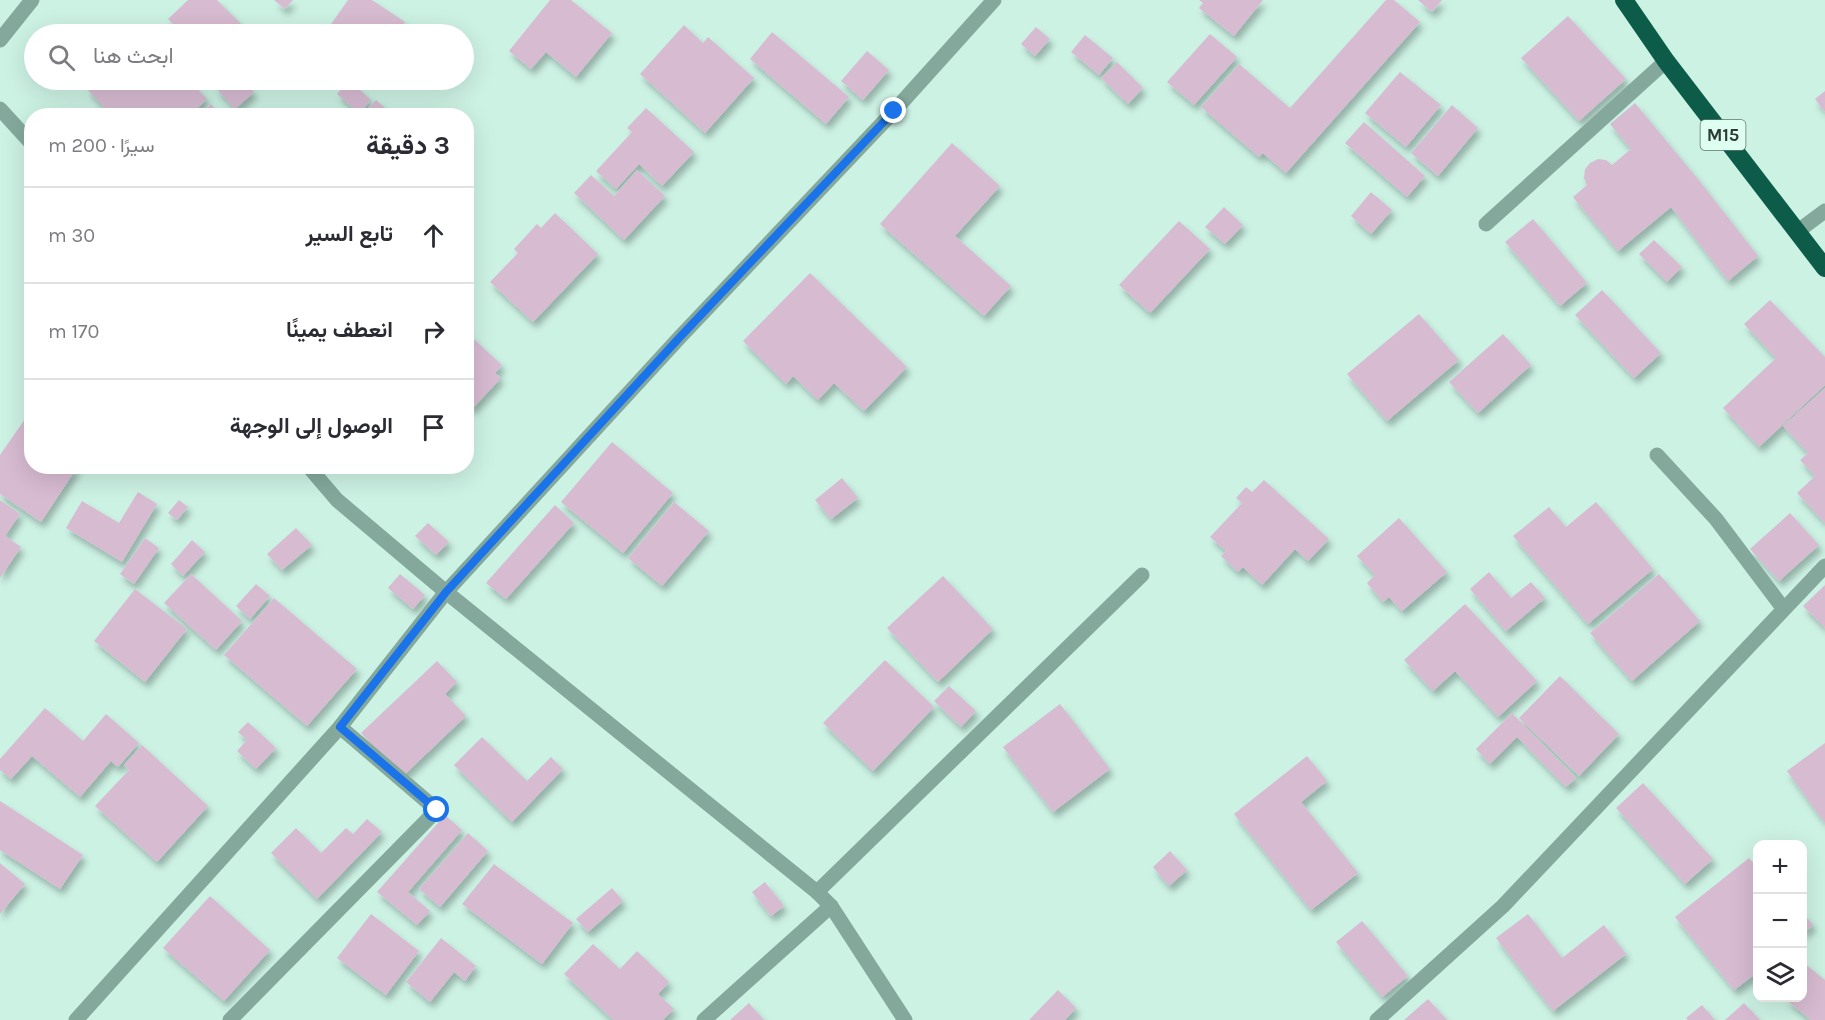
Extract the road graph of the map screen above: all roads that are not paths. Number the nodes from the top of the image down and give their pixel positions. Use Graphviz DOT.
graph roads {
  1 [pos="32,0"];
  2 [pos="994,0"];
  3 [pos="1624,0"];
  4 [pos="0,40"];
  5 [pos="1666,61"];
  6 [pos="0,109"];
  7 [pos="24,135"];
  8 [pos="1825,211"];
  9 [pos="1486,224"];
  10 [pos="1798,231"];
  11 [pos="1825,268"];
  12 [pos="1657,455"];
  13 [pos="315,474"];
  14 [pos="1825,566"];
  15 [pos="1142,575"];
  16 [pos="446,592"];
  17 [pos="1783,608"];
  18 [pos="340,727"];
  19 [pos="817,892"];
  20 [pos="831,906"];
  21 [pos="76,1020"];
  22 [pos="230,1020"];
  23 [pos="704,1020"];
  24 [pos="905,1020"];
  25 [pos="1377,1020"];
  1 -- 4 [label="street"];
  2 -- 16 [label="street"];
  3 -- 5 [label="highway, M15"];
  5 -- 9 [label="street"];
  5 -- 10 [label="highway, M15"];
  6 -- 7 [label="street"];
  8 -- 10 [label="street"];
  10 -- 11 [label="highway, M15"];
  12 -- 17 [label="street"];
  13 -- 16 [label="street"];
  14 -- 17 [label="street"];
  15 -- 19 [label="street"];
  16 -- 18 [label="street"];
  16 -- 19 [label="street"];
  17 -- 25 [label="street"];
  18 -- 21 [label="street"];
  18 -- 22 [label="street"];
  19 -- 20 [label="street"];
  20 -- 23 [label="street"];
  20 -- 24 [label="street"];
}
